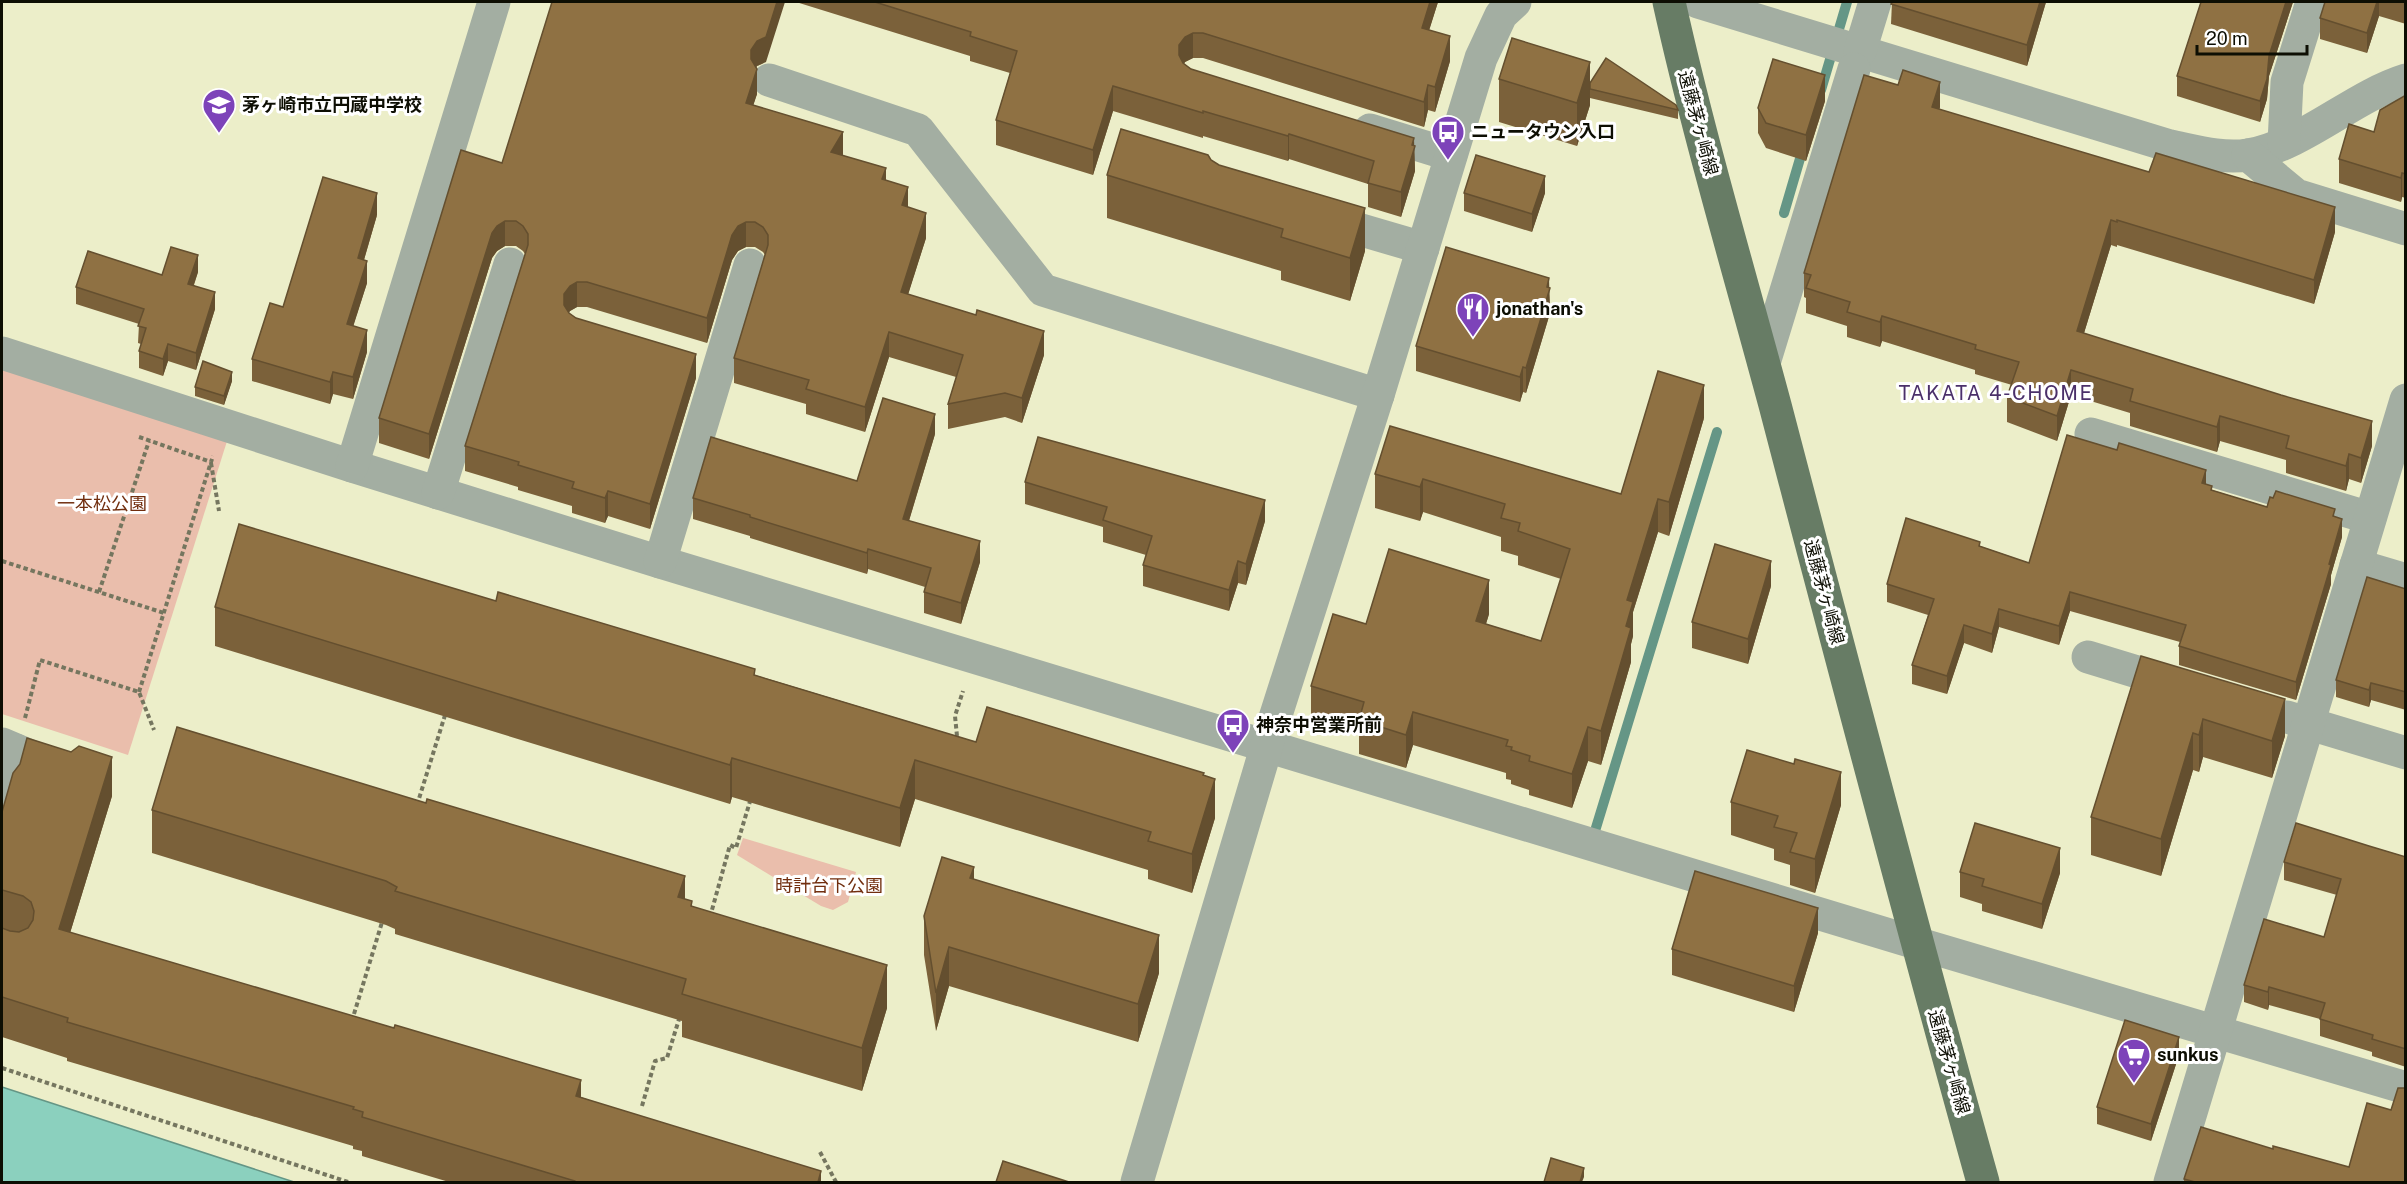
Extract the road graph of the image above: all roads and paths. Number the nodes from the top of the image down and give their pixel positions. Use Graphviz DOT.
graph roads {
  1 [pos="494,2"];
  2 [pos="1515,2"];
  3 [pos="1669,2"];
  4 [pos="1698,2"];
  5 [pos="1875,2"];
  6 [pos="2312,2"];
  7 [pos="1857,56"];
  8 [pos="769,80"];
  9 [pos="2406,80"];
  10 [pos="1341,121"];
  11 [pos="2284,143"];
  12 [pos="1452,155"];
  13 [pos="2248,155"];
  14 [pos="1290,209"];
  15 [pos="2406,229"];
  16 [pos="1423,248"];
  17 [pos="510,264"];
  18 [pos="750,265"];
  19 [pos="2,353"];
  20 [pos="1764,363"];
  21 [pos="1378,395"];
  22 [pos="2406,400"];
  23 [pos="2091,434"];
  24 [pos="149,441"];
  25 [pos="352,466"];
  26 [pos="438,493"];
  27 [pos="219,511"];
  28 [pos="2370,518"];
  29 [pos="2,561"];
  30 [pos="660,562"];
  31 [pos="2356,565"];
  32 [pos="2406,580"];
  33 [pos="99,592"];
  34 [pos="164,613"];
  35 [pos="973,656"];
  36 [pos="2088,657"];
  37 [pos="139,692"];
  38 [pos="2209,693"];
  39 [pos="2264,710"];
  40 [pos="446,711"];
  41 [pos="2308,723"];
  42 [pos="154,730"];
  43 [pos="957,736"];
  44 [pos="1267,746"];
  45 [pos="9,747"];
  46 [pos="2406,753"];
  47 [pos="68,771"];
  48 [pos="753,792"];
  49 [pos="2,798"];
  50 [pos="416,809"];
  51 [pos="385,912"];
  52 [pos="709,922"];
  53 [pos="1916,943"];
  54 [pos="681,1013"];
  55 [pos="354,1014"];
  56 [pos="2215,1030"];
  57 [pos="2,1068"];
  58 [pos="2406,1088"];
  59 [pos="642,1106"];
  60 [pos="820,1152"];
  61 [pos="348,1182"];
  62 [pos="836,1182"];
  63 [pos="1137,1182"];
  64 [pos="1983,1182"];
  65 [pos="2170,1182"];
  1 -- 25 [label="street"];
  2 -- 12 [label="street"];
  3 -- 20 [label="main road, 遠藤茅ヶ崎線"];
  4 -- 7 [label="street"];
  5 -- 7 [label="street"];
  6 -- 11 [label="street"];
  7 -- 13 [label="street"];
  7 -- 20 [label="street"];
  8 -- 21 [label="street"];
  9 -- 11 [label="street"];
  10 -- 12 [label="street"];
  11 -- 13 [label="street"];
  12 -- 16 [label="street"];
  13 -- 15 [label="street"];
  14 -- 16 [label="street"];
  16 -- 21 [label="street"];
  17 -- 26 [label="street"];
  18 -- 30 [label="street"];
  19 -- 25 [label="street"];
  20 -- 53 [label="main road, 遠藤茅ヶ崎線"];
  21 -- 44 [label="street"];
  22 -- 28 [label="street"];
  23 -- 28 [label="street"];
  24 -- 33 [label="path"];
  25 -- 26 [label="street"];
  26 -- 30 [label="street"];
  27 -- 34 [label="path"];
  28 -- 31 [label="street"];
  29 -- 33 [label="path"];
  30 -- 35 [label="street"];
  31 -- 32 [label="street"];
  31 -- 41 [label="street"];
  33 -- 34 [label="path"];
  34 -- 37 [label="path"];
  35 -- 43 [label="path"];
  35 -- 44 [label="street"];
  36 -- 38 [label="street"];
  37 -- 42 [label="path"];
  37 -- 45 [label="path"];
  39 -- 41 [label="street"];
  40 -- 50 [label="path"];
  41 -- 46 [label="street"];
  41 -- 56 [label="street"];
  44 -- 53 [label="street"];
  44 -- 63 [label="street"];
  45 -- 47 [label="street"];
  45 -- 49 [label="street"];
  48 -- 52 [label="path"];
  51 -- 55 [label="path"];
  53 -- 56 [label="street"];
  53 -- 64 [label="main road, 遠藤茅ヶ崎線"];
  54 -- 59 [label="path"];
  56 -- 58 [label="street"];
  56 -- 65 [label="street"];
  57 -- 61 [label="path"];
  60 -- 62 [label="path"];
}
